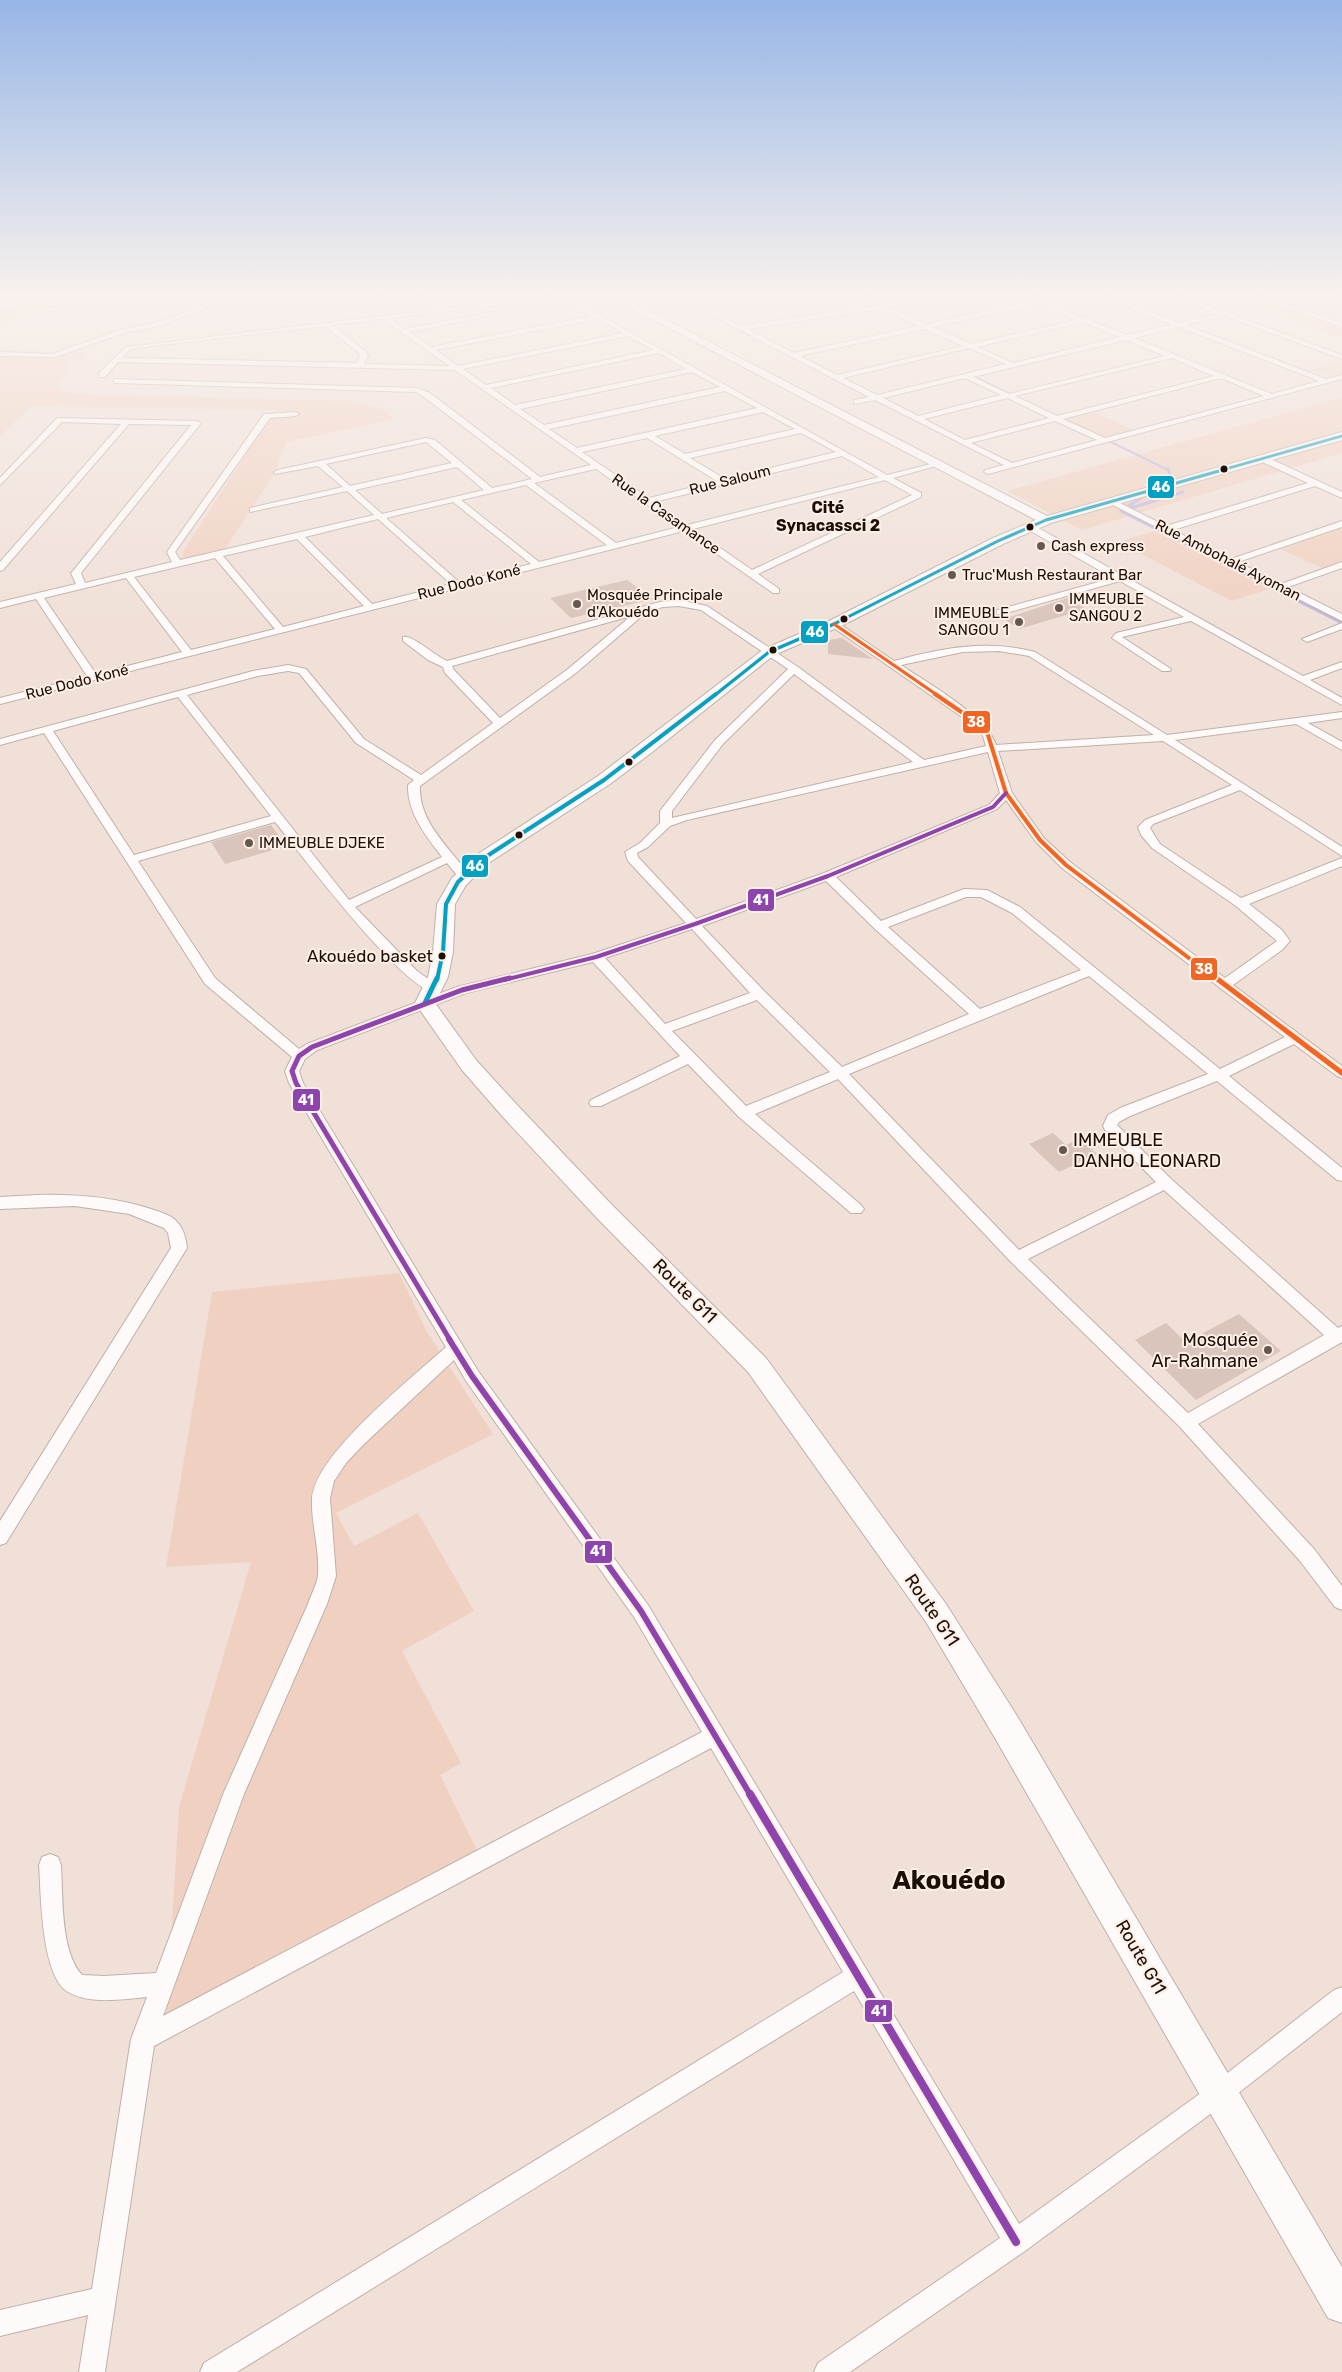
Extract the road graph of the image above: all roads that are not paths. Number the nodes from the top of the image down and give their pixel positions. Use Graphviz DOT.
graph roads {
  1 [pos="437,403"];
  2 [pos="507,403"];
  3 [pos="539,403"];
  4 [pos="659,403"];
  5 [pos="753,403"];
  6 [pos="820,403"];
  7 [pos="887,403"];
  8 [pos="981,403"];
  9 [pos="1023,403"];
  10 [pos="1116,403"];
  11 [pos="1246,403"];
  12 [pos="514,408"];
  13 [pos="764,409"];
  14 [pos="295,414"];
  15 [pos="918,418"];
  16 [pos="1056,418"];
  17 [pos="127,422"];
  18 [pos="1342,427"];
  19 [pos="543,428"];
  20 [pos="802,430"];
  21 [pos="648,435"];
  22 [pos="1342,436"];
  23 [pos="1104,441"];
  24 [pos="964,442"];
  25 [pos="576,451"];
  26 [pos="843,453"];
  27 [pos="684,457"];
  28 [pos="1264,459"];
  29 [pos="320,463"];
  30 [pos="459,464"];
  31 [pos="939,464"];
  32 [pos="597,466"];
  33 [pos="1012,466"];
  34 [pos="278,472"];
  35 [pos="988,472"];
  36 [pos="886,477"];
  37 [pos="539,480"];
  38 [pos="529,482"];
  39 [pos="723,482"];
  40 [pos="0,483"];
  41 [pos="1316,483"];
  42 [pos="347,489"];
  43 [pos="491,491"];
  44 [pos="1342,495"];
  45 [pos="455,500"];
  46 [pos="647,501"];
  47 [pos="1113,503"];
  48 [pos="253,510"];
  49 [pos="378,517"];
  50 [pos="1046,520"];
  51 [pos="1342,524"];
  52 [pos="1030,527"];
  53 [pos="684,528"];
  54 [pos="1166,529"];
  55 [pos="299,536"];
  56 [pos="614,546"];
  57 [pos="217,554"];
  58 [pos="1231,562"];
  59 [pos="178,564"];
  60 [pos="537,565"];
  61 [pos="1342,566"];
  62 [pos="0,568"];
  63 [pos="751,574"];
  64 [pos="128,575"];
  65 [pos="1122,578"];
  66 [pos="457,585"];
  67 [pos="81,586"];
  68 [pos="1280,587"];
  69 [pos="776,591"];
  70 [pos="38,596"];
  71 [pos="0,604"];
  72 [pos="370,607"];
  73 [pos="644,610"];
  74 [pos="1000,612"];
  75 [pos="1194,618"];
  76 [pos="1342,618"];
  77 [pos="834,624"];
  78 [pos="1342,626"];
  79 [pos="281,630"];
  80 [pos="406,638"];
  81 [pos="1307,639"];
  82 [pos="769,652"];
  83 [pos="188,653"];
  84 [pos="894,664"];
  85 [pos="1342,665"];
  86 [pos="447,666"];
  87 [pos="794,669"];
  88 [pos="1166,669"];
  89 [pos="93,678"];
  90 [pos="1304,679"];
  91 [pos="181,694"];
  92 [pos="0,701"];
  93 [pos="1342,702"];
  94 [pos="1342,715"];
  95 [pos="1300,722"];
  96 [pos="499,723"];
  97 [pos="47,730"];
  98 [pos="1165,738"];
  99 [pos="0,742"];
  100 [pos="1342,747"];
  101 [pos="994,748"];
  102 [pos="921,763"];
  103 [pos="420,779"];
  104 [pos="1241,786"];
  105 [pos="1006,793"];
  106 [pos="277,818"];
  107 [pos="666,824"];
  108 [pos="1342,852"];
  109 [pos="449,858"];
  110 [pos="130,860"];
  111 [pos="1342,862"];
  112 [pos="464,876"];
  113 [pos="828,876"];
  114 [pos="1240,903"];
  115 [pos="347,906"];
  116 [pos="695,924"];
  117 [pos="878,926"];
  118 [pos="596,957"];
  119 [pos="1090,971"];
  120 [pos="1224,985"];
  121 [pos="759,994"];
  122 [pos="429,996"];
  123 [pos="978,1015"];
  124 [pos="663,1030"];
  125 [pos="1294,1038"];
  126 [pos="299,1056"];
  127 [pos="690,1057"];
  128 [pos="840,1073"];
  129 [pos="1342,1073"];
  130 [pos="1217,1076"];
  131 [pos="596,1103"];
  132 [pos="744,1113"];
  133 [pos="1342,1176"];
  134 [pos="1166,1183"];
  135 [pos="0,1203"];
  136 [pos="856,1208"];
  137 [pos="1017,1258"];
  138 [pos="1339,1335"];
  139 [pos="456,1349"];
  140 [pos="1186,1422"];
  141 [pos="0,1537"];
  142 [pos="1342,1601"];
  143 [pos="716,1734"];
  144 [pos="50,1865"];
  145 [pos="857,1976"];
  146 [pos="163,1984"];
  147 [pos="1342,1998"];
  148 [pos="143,2039"];
  149 [pos="1220,2093"];
  150 [pos="1016,2242"];
  151 [pos="103,2299"];
  152 [pos="1342,2304"];
  153 [pos="0,2323"];
  154 [pos="92,2372"];
  155 [pos="212,2372"];
  156 [pos="827,2372"];
  1 -- 37 [label="street"];
  2 -- 12 [label="street, Rue la Casamance"];
  3 -- 12 [label="street"];
  4 -- 19 [label="street"];
  5 -- 13 [label="street"];
  6 -- 31 [label="main road"];
  7 -- 15 [label="street"];
  8 -- 15 [label="street"];
  9 -- 16 [label="street"];
  10 -- 16 [label="street"];
  11 -- 23 [label="street"];
  12 -- 19 [label="street, Rue la Casamance"];
  13 -- 20 [label="street"];
  13 -- 21 [label="street"];
  14 -- 59 [label="street"];
  15 -- 24 [label="street"];
  16 -- 23 [label="street"];
  16 -- 24 [label="street"];
  17 -- 40 [label="street"];
  17 -- 62 [label="street"];
  17 -- 67 [label="street"];
  18 -- 50 [label="main road"];
  19 -- 25 [label="street, Rue la Casamance"];
  20 -- 26 [label="street"];
  20 -- 27 [label="street"];
  21 -- 25 [label="street"];
  21 -- 27 [label="street"];
  22 -- 28 [label="main road"];
  23 -- 33 [label="street"];
  24 -- 33 [label="street"];
  25 -- 32 [label="street, Rue la Casamance"];
  26 -- 36 [label="street"];
  26 -- 39 [label="street, Rue Saloum"];
  27 -- 39 [label="street"];
  28 -- 41 [label="street"];
  28 -- 47 [label="main road"];
  29 -- 30 [label="street"];
  29 -- 34 [label="street"];
  29 -- 42 [label="street"];
  30 -- 42 [label="street"];
  30 -- 43 [label="street"];
  31 -- 36 [label="street, Rue Dodo Koné"];
  31 -- 50 [label="main road"];
  32 -- 37 [label="street"];
  32 -- 46 [label="street, Rue la Casamance"];
  33 -- 35 [label="street"];
  36 -- 53 [label="street, Rue Dodo Koné"];
  36 -- 63 [label="street"];
  37 -- 38 [label="street"];
  38 -- 43 [label="street"];
  38 -- 56 [label="street"];
  39 -- 46 [label="street, Rue Saloum"];
  41 -- 44 [label="street"];
  41 -- 54 [label="street"];
  42 -- 48 [label="street"];
  42 -- 49 [label="street"];
  43 -- 45 [label="street"];
  45 -- 49 [label="street"];
  45 -- 60 [label="street"];
  46 -- 53 [label="street, Rue la Casamance"];
  47 -- 50 [label="main road"];
  47 -- 54 [label="street, Rue Ambohalé Ayoman"];
  49 -- 55 [label="street"];
  49 -- 66 [label="street"];
  50 -- 52 [label="main road"];
  51 -- 58 [label="street"];
  52 -- 65 [label="street"];
  52 -- 77 [label="main road"];
  53 -- 56 [label="street, Rue Dodo Koné"];
  53 -- 63 [label="street, Rue la Casamance"];
  54 -- 58 [label="street, Rue Ambohalé Ayoman"];
  55 -- 57 [label="street"];
  55 -- 72 [label="street"];
  56 -- 60 [label="street, Rue Dodo Koné"];
  57 -- 59 [label="street"];
  57 -- 79 [label="street"];
  58 -- 68 [label="street, Rue Ambohalé Ayoman"];
  59 -- 64 [label="street"];
  60 -- 66 [label="street, Rue Dodo Koné"];
  61 -- 68 [label="street"];
  63 -- 69 [label="street, Rue la Casamance"];
  64 -- 67 [label="street"];
  64 -- 83 [label="street"];
  65 -- 74 [label="street"];
  65 -- 75 [label="street"];
  66 -- 72 [label="street, Rue Dodo Koné"];
  67 -- 70 [label="street"];
  68 -- 76 [label="street, Rue Ambohalé Ayoman"];
  70 -- 71 [label="street"];
  70 -- 89 [label="street"];
  72 -- 79 [label="street, Rue Dodo Koné"];
  73 -- 82 [label="street"];
  73 -- 86 [label="street"];
  73 -- 96 [label="street"];
  75 -- 88 [label="street"];
  75 -- 90 [label="street"];
  77 -- 82 [label="main road"];
  77 -- 84 [label="street"];
  78 -- 81 [label="street"];
  79 -- 83 [label="street, Rue Dodo Koné"];
  80 -- 86 [label="street"];
  82 -- 87 [label="street"];
  82 -- 112 [label="main road"];
  83 -- 89 [label="street, Rue Dodo Koné"];
  84 -- 98 [label="street"];
  84 -- 101 [label="street"];
  85 -- 90 [label="street"];
  86 -- 96 [label="street"];
  87 -- 102 [label="street"];
  87 -- 107 [label="street"];
  89 -- 92 [label="street, Rue Dodo Koné"];
  90 -- 93 [label="street"];
  91 -- 97 [label="street"];
  91 -- 103 [label="street"];
  91 -- 106 [label="street"];
  94 -- 95 [label="street"];
  95 -- 98 [label="street"];
  95 -- 100 [label="street"];
  96 -- 103 [label="street"];
  97 -- 99 [label="street"];
  97 -- 110 [label="street"];
  98 -- 101 [label="street"];
  98 -- 104 [label="street"];
  101 -- 102 [label="street"];
  101 -- 105 [label="street"];
  102 -- 107 [label="street"];
  103 -- 109 [label="street"];
  104 -- 108 [label="street"];
  104 -- 114 [label="street"];
  105 -- 113 [label="street"];
  105 -- 120 [label="street"];
  106 -- 110 [label="street"];
  106 -- 115 [label="street"];
  107 -- 116 [label="street"];
  109 -- 112 [label="street"];
  109 -- 115 [label="street"];
  110 -- 126 [label="street"];
  111 -- 114 [label="street"];
  112 -- 122 [label="main road"];
  113 -- 116 [label="street"];
  113 -- 117 [label="street"];
  114 -- 120 [label="street"];
  115 -- 122 [label="street"];
  116 -- 118 [label="street"];
  116 -- 121 [label="street"];
  117 -- 119 [label="street"];
  117 -- 123 [label="street"];
  118 -- 122 [label="street"];
  118 -- 124 [label="street"];
  119 -- 123 [label="street"];
  119 -- 130 [label="street"];
  120 -- 125 [label="street"];
  121 -- 124 [label="street"];
  121 -- 128 [label="street"];
  122 -- 126 [label="street"];
  122 -- 149 [label="main road, Route G11"];
  123 -- 128 [label="street"];
  124 -- 127 [label="street"];
  125 -- 129 [label="street"];
  125 -- 130 [label="street"];
  126 -- 139 [label="street"];
  127 -- 131 [label="street"];
  127 -- 132 [label="street"];
  128 -- 132 [label="street"];
  128 -- 137 [label="street"];
  130 -- 133 [label="street"];
  130 -- 134 [label="street"];
  132 -- 136 [label="street"];
  134 -- 137 [label="street"];
  134 -- 138 [label="street"];
  135 -- 141 [label="street"];
  137 -- 140 [label="street"];
  138 -- 140 [label="street"];
  139 -- 143 [label="street"];
  139 -- 146 [label="street"];
  140 -- 142 [label="street"];
  143 -- 145 [label="street"];
  143 -- 148 [label="street"];
  144 -- 146 [label="street"];
  145 -- 150 [label="street"];
  145 -- 155 [label="street"];
  146 -- 148 [label="street"];
  147 -- 149 [label="street"];
  148 -- 151 [label="street"];
  149 -- 150 [label="street"];
  149 -- 152 [label="main road, Route G11"];
  150 -- 156 [label="street"];
  151 -- 153 [label="street"];
  151 -- 154 [label="street"];
}
